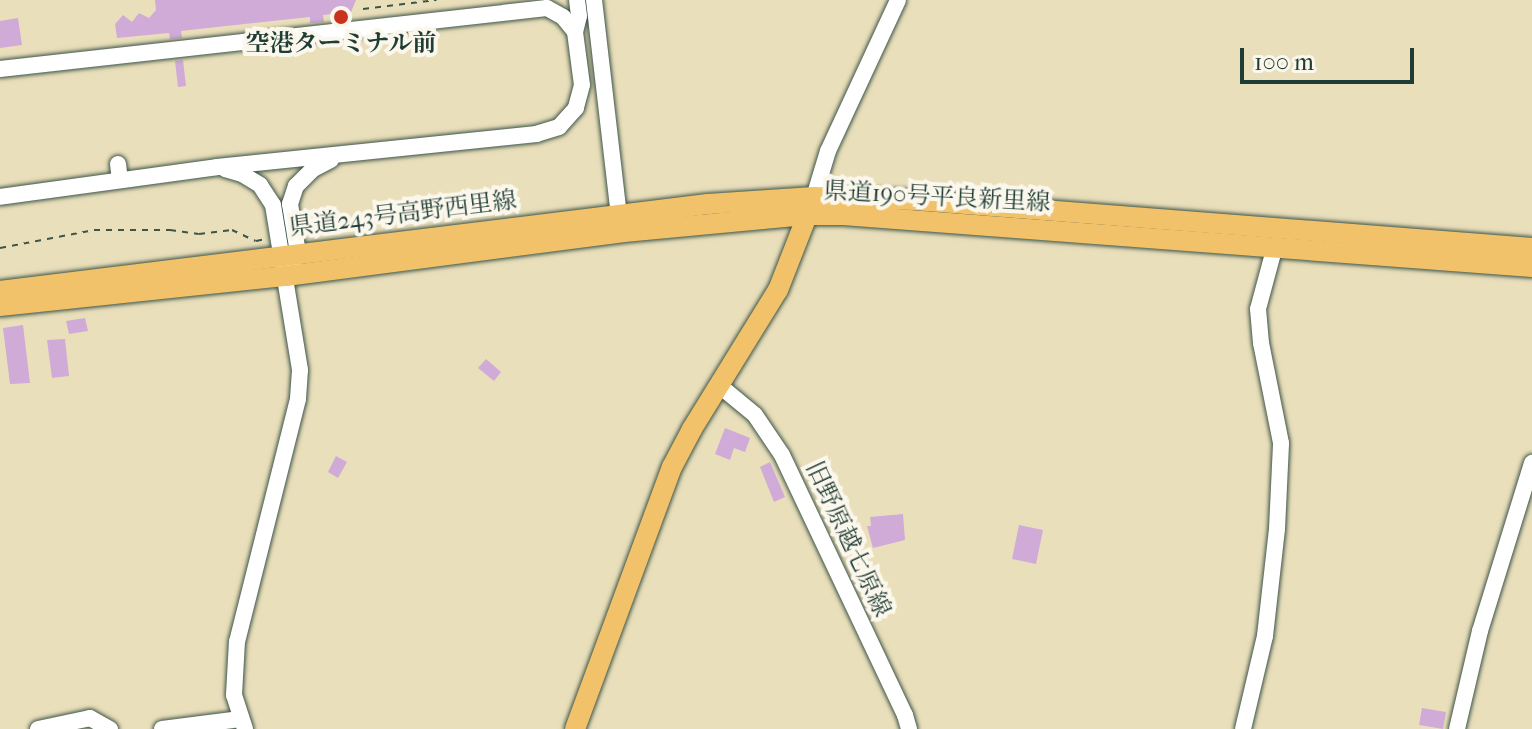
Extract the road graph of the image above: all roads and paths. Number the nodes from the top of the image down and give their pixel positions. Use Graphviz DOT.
graph roads {
  1 [pos="436,0"];
  2 [pos="577,0"];
  3 [pos="594,0"];
  4 [pos="898,0"];
  5 [pos="526,4"];
  6 [pos="363,9"];
  7 [pos="575,32"];
  8 [pos="0,69"];
  9 [pos="339,156"];
  10 [pos="218,167"];
  11 [pos="0,197"];
  12 [pos="811,206"];
  13 [pos="619,215"];
  14 [pos="1275,246"];
  15 [pos="0,248"];
  16 [pos="285,248"];
  17 [pos="1532,248"];
  18 [pos="1532,267"];
  19 [pos="286,276"];
  20 [pos="0,291"];
  21 [pos="0,306"];
  22 [pos="720,386"];
  23 [pos="1532,463"];
  24 [pos="242,724"];
  25 [pos="38,729"];
  26 [pos="110,729"];
  27 [pos="162,729"];
  28 [pos="575,729"];
  29 [pos="909,729"];
  30 [pos="1243,729"];
  31 [pos="1457,729"];
  1 -- 6 [label="path"];
  2 -- 7 [label="street"];
  3 -- 13 [label="street"];
  4 -- 12 [label="street"];
  5 -- 7 [label="street"];
  5 -- 8 [label="street"];
  7 -- 9 [label="street"];
  9 -- 10 [label="street"];
  9 -- 16 [label="street"];
  10 -- 11 [label="street"];
  10 -- 16 [label="street"];
  12 -- 13 [label="main road, 県道243号高野西里線"];
  12 -- 14 [label="main road, 県道190号平良新里線"];
  12 -- 17 [label="main road, 県道190号平良新里線"];
  12 -- 19 [label="main road, 県道243号高野西里線"];
  12 -- 22 [label="main road, 県道190号平良新里線"];
  13 -- 16 [label="main road, 県道243号高野西里線"];
  14 -- 18 [label="main road, 県道190号平良新里線"];
  14 -- 30 [label="street"];
  15 -- 16 [label="path"];
  16 -- 19 [label="street"];
  16 -- 20 [label="main road, 県道243号高野西里線"];
  19 -- 21 [label="main road, 県道243号高野西里線"];
  19 -- 24 [label="street"];
  22 -- 28 [label="main road, 県道190号平良新里線"];
  22 -- 29 [label="street, 旧野原越七原線"];
  23 -- 31 [label="street"];
  24 -- 27 [label="street"];
  25 -- 26 [label="street"];
}
